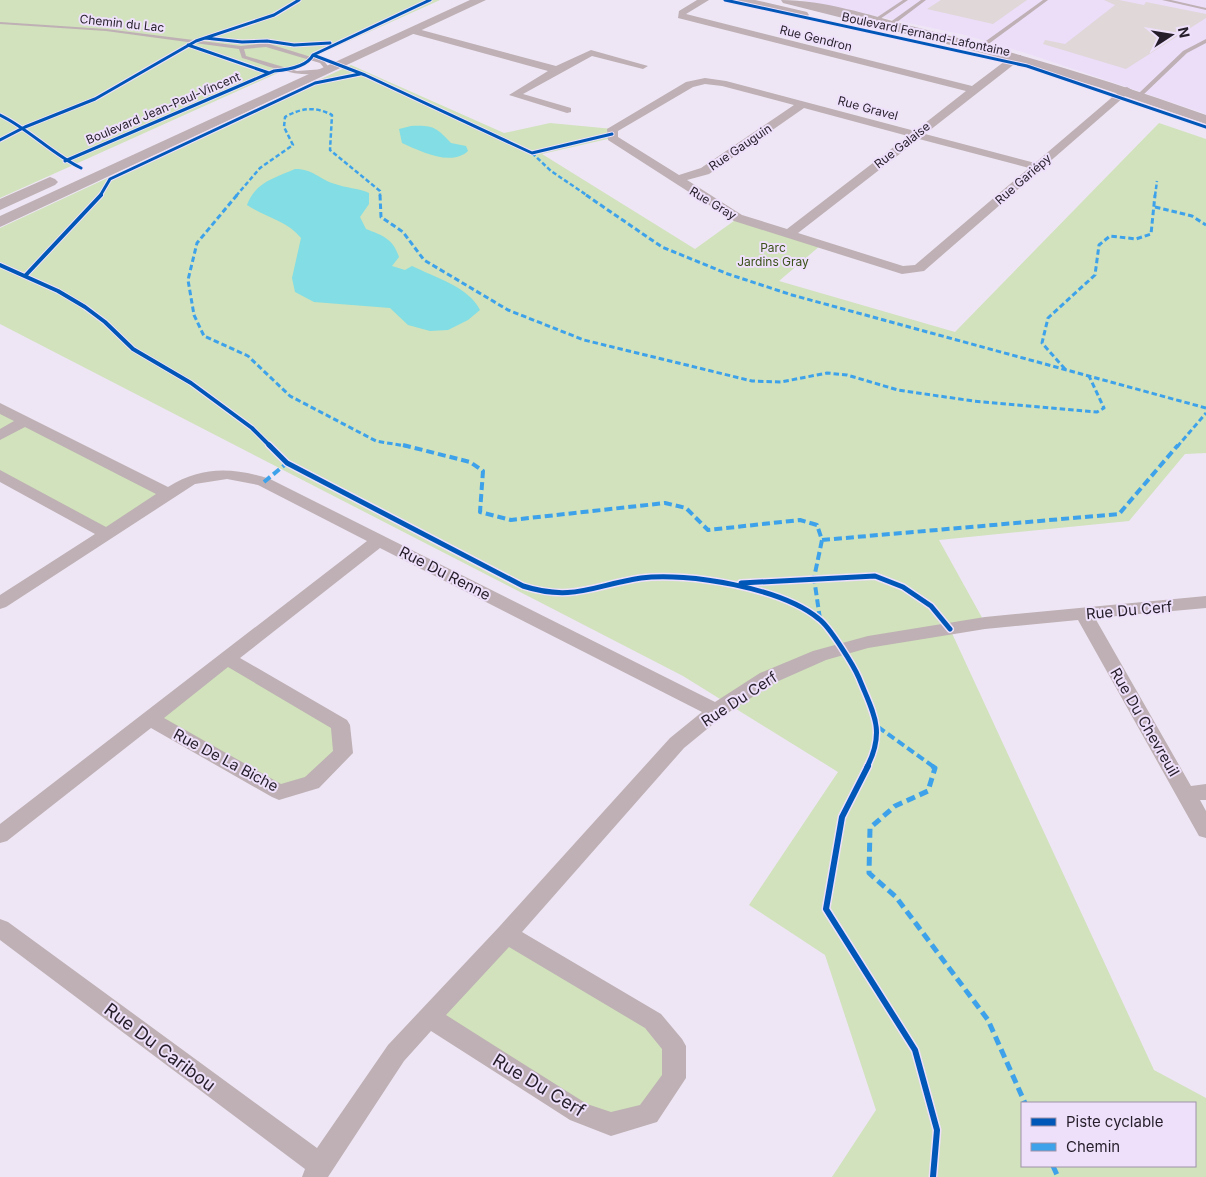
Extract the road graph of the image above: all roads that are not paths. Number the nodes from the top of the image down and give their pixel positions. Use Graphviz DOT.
graph roads {
  1 [pos="454,0"];
  2 [pos="480,0"];
  3 [pos="704,0"];
  4 [pos="740,0"];
  5 [pos="786,0"];
  6 [pos="906,0"];
  7 [pos="924,0"];
  8 [pos="1046,0"];
  9 [pos="1164,0"];
  10 [pos="1206,9"];
  11 [pos="0,23"];
  12 [pos="878,24"];
  13 [pos="398,26"];
  14 [pos="414,30"];
  15 [pos="1206,41"];
  16 [pos="981,47"];
  17 [pos="241,48"];
  18 [pos="1017,57"];
  19 [pos="325,66"];
  20 [pos="642,66"];
  21 [pos="557,70"];
  22 [pos="297,73"];
  23 [pos="690,84"];
  24 [pos="974,90"];
  25 [pos="1134,93"];
  26 [pos="802,105"];
  27 [pos="567,110"];
  28 [pos="1206,120"];
  29 [pos="915,135"];
  30 [pos="1038,167"];
  31 [pos="675,180"];
  32 [pos="0,205"];
  33 [pos="0,222"];
  34 [pos="788,234"];
  35 [pos="919,268"];
  36 [pos="0,408"];
  37 [pos="25,421"];
  38 [pos="0,435"];
  39 [pos="0,475"];
  40 [pos="168,494"];
  41 [pos="107,534"];
  42 [pos="379,540"];
  43 [pos="1206,602"];
  44 [pos="0,603"];
  45 [pos="1084,614"];
  46 [pos="227,658"];
  47 [pos="716,711"];
  48 [pos="149,718"];
  49 [pos="1196,793"];
  50 [pos="1206,830"];
  51 [pos="0,835"];
  52 [pos="0,928"];
  53 [pos="507,934"];
  54 [pos="429,1017"];
  55 [pos="318,1171"];
  1 -- 13 [label="street, Boulevard Jean-Paul-Vincent"];
  2 -- 14 [label="street, Boulevard Jean-Paul-Vincent"];
  3 -- 24 [label="street, Rue Gendron"];
  4 -- 12 [label="street, Boulevard Fernand-Lafontaine"];
  5 -- 12 [label="street, Boulevard Fernand-Lafontaine"];
  6 -- 12 [label="lane"];
  7 -- 12 [label="lane"];
  8 -- 16 [label="lane"];
  9 -- 10 [label="lane"];
  11 -- 17 [label="lane, Chemin du Lac"];
  12 -- 16 [label="street, Boulevard Fernand-Lafontaine"];
  12 -- 18 [label="street, Boulevard Fernand-Lafontaine"];
  13 -- 14 [label="street"];
  13 -- 19 [label="street, Boulevard Jean-Paul-Vincent"];
  14 -- 19 [label="street, Boulevard Jean-Paul-Vincent"];
  14 -- 21 [label="street"];
  15 -- 25 [label="lane"];
  16 -- 18 [label="street, Boulevard Fernand-Lafontaine"];
  17 -- 19 [label="lane, Chemin du Lac"];
  17 -- 22 [label="lane"];
  18 -- 24 [label="street, Rue Galaise"];
  18 -- 25 [label="street, Boulevard Fernand-Lafontaine"];
  19 -- 22 [label="street, Boulevard Jean-Paul-Vincent"];
  19 -- 33 [label="street, Boulevard Jean-Paul-Vincent"];
  20 -- 21 [label="street"];
  21 -- 27 [label="street"];
  22 -- 32 [label="street, Boulevard Jean-Paul-Vincent"];
  23 -- 26 [label="street, Rue Gravel"];
  23 -- 31 [label="street, Rue Gray"];
  24 -- 29 [label="street, Rue Galaise"];
  25 -- 28 [label="street, Boulevard Fernand-Lafontaine"];
  25 -- 30 [label="street, Rue Gariépy"];
  26 -- 29 [label="street, Rue Gravel"];
  26 -- 31 [label="street, Rue Gauguin"];
  29 -- 30 [label="street, Rue Gravel"];
  29 -- 34 [label="street, Rue Galaise"];
  30 -- 35 [label="street, Rue Gariépy"];
  31 -- 34 [label="street, Rue Gray"];
  34 -- 35 [label="street, Rue Gray"];
  36 -- 37 [label="street"];
  37 -- 38 [label="street"];
  37 -- 40 [label="street"];
  39 -- 41 [label="street"];
  40 -- 41 [label="street, Rue Du Renne"];
  40 -- 42 [label="street, Rue Du Renne"];
  41 -- 44 [label="street, Rue Du Renne"];
  42 -- 46 [label="street"];
  42 -- 47 [label="street, Rue Du Renne"];
  43 -- 45 [label="street, Rue Du Cerf"];
  45 -- 47 [label="street, Rue Du Cerf"];
  45 -- 49 [label="street, Rue Du Chevreuil"];
  46 -- 48 [label="street"];
  46 -- 48 [label="street, Rue De La Biche"];
  47 -- 53 [label="street, Rue Du Cerf"];
  48 -- 51 [label="street"];
  49 -- 50 [label="street, Rue Du Chevreuil"];
  52 -- 55 [label="street, Rue Du Caribou"];
  53 -- 54 [label="street, Rue Du Cerf"];
  53 -- 54 [label="street, Rue Du Cerf"];
  54 -- 55 [label="street, Rue Du Cerf"];
}
